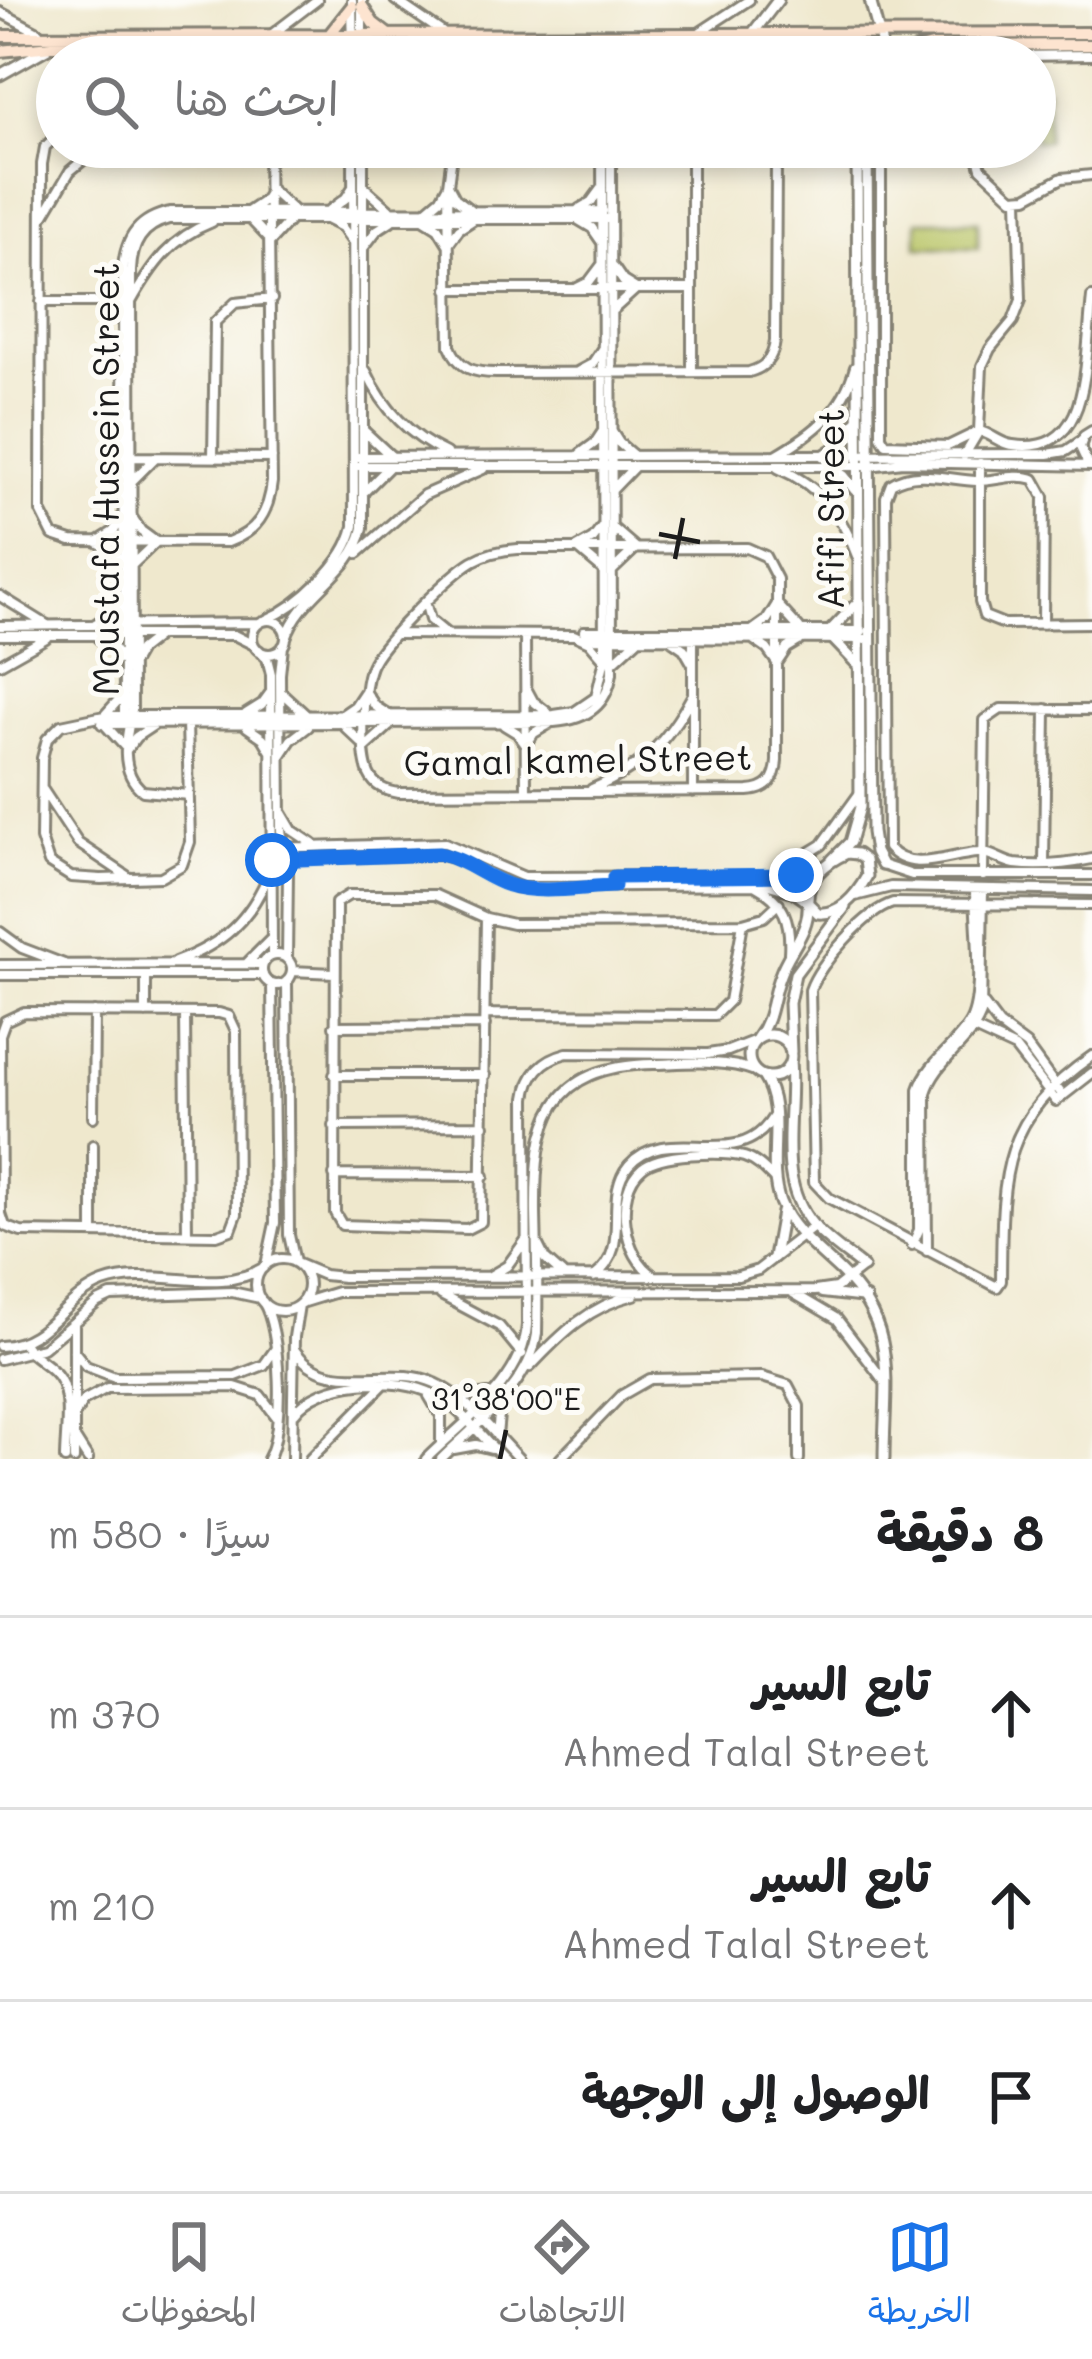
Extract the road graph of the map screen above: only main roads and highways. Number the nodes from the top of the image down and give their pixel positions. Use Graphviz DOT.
graph roads {
  1 [pos="357,3"];
  2 [pos="1092,33"];
  3 [pos="0,36"];
  4 [pos="329,36"];
  5 [pos="388,36"];
  6 [pos="681,36"];
  7 [pos="720,36"];
  8 [pos="813,36"];
  9 [pos="36,40"];
  10 [pos="36,44"];
  11 [pos="1056,45"];
  12 [pos="1092,45"];
  13 [pos="0,51"];
  1 -- 4 [label="main road"];
  1 -- 5 [label="main road"];
  2 -- 8 [label="main road"];
  3 -- 9 [label="main road"];
  6 -- 7 [label="main road"];
  10 -- 13 [label="main road"];
  11 -- 12 [label="main road"];
}
